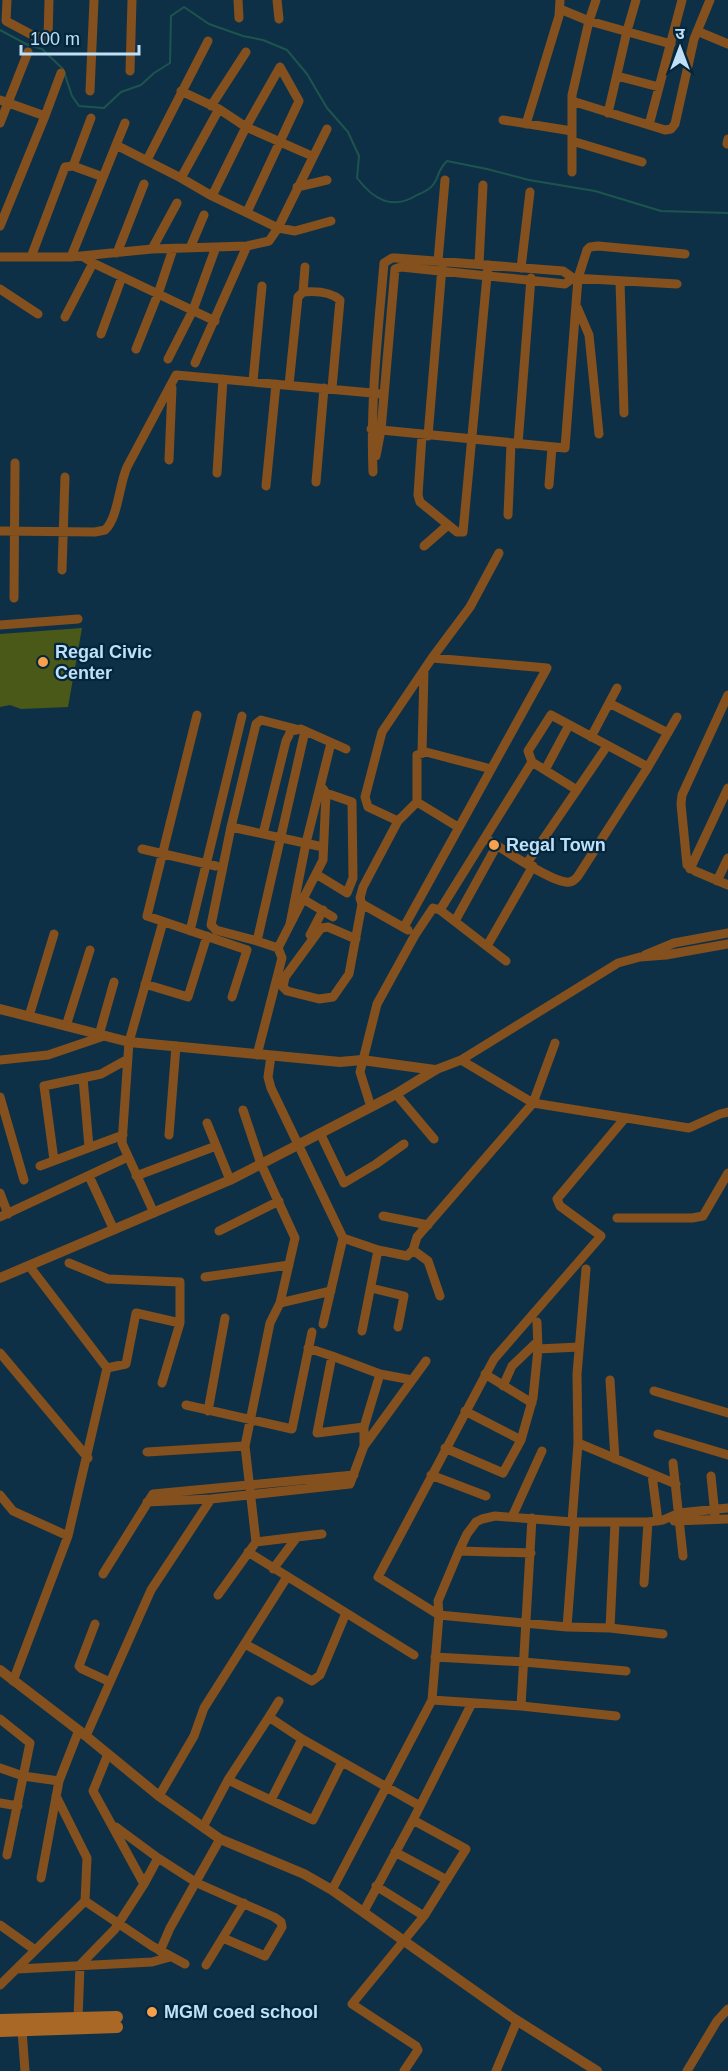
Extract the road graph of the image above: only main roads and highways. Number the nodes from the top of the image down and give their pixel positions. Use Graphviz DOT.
graph roads {
  1 [pos="0,2020"];
  2 [pos="0,2031"];
  1 -- 2 [label="main road"];
}
